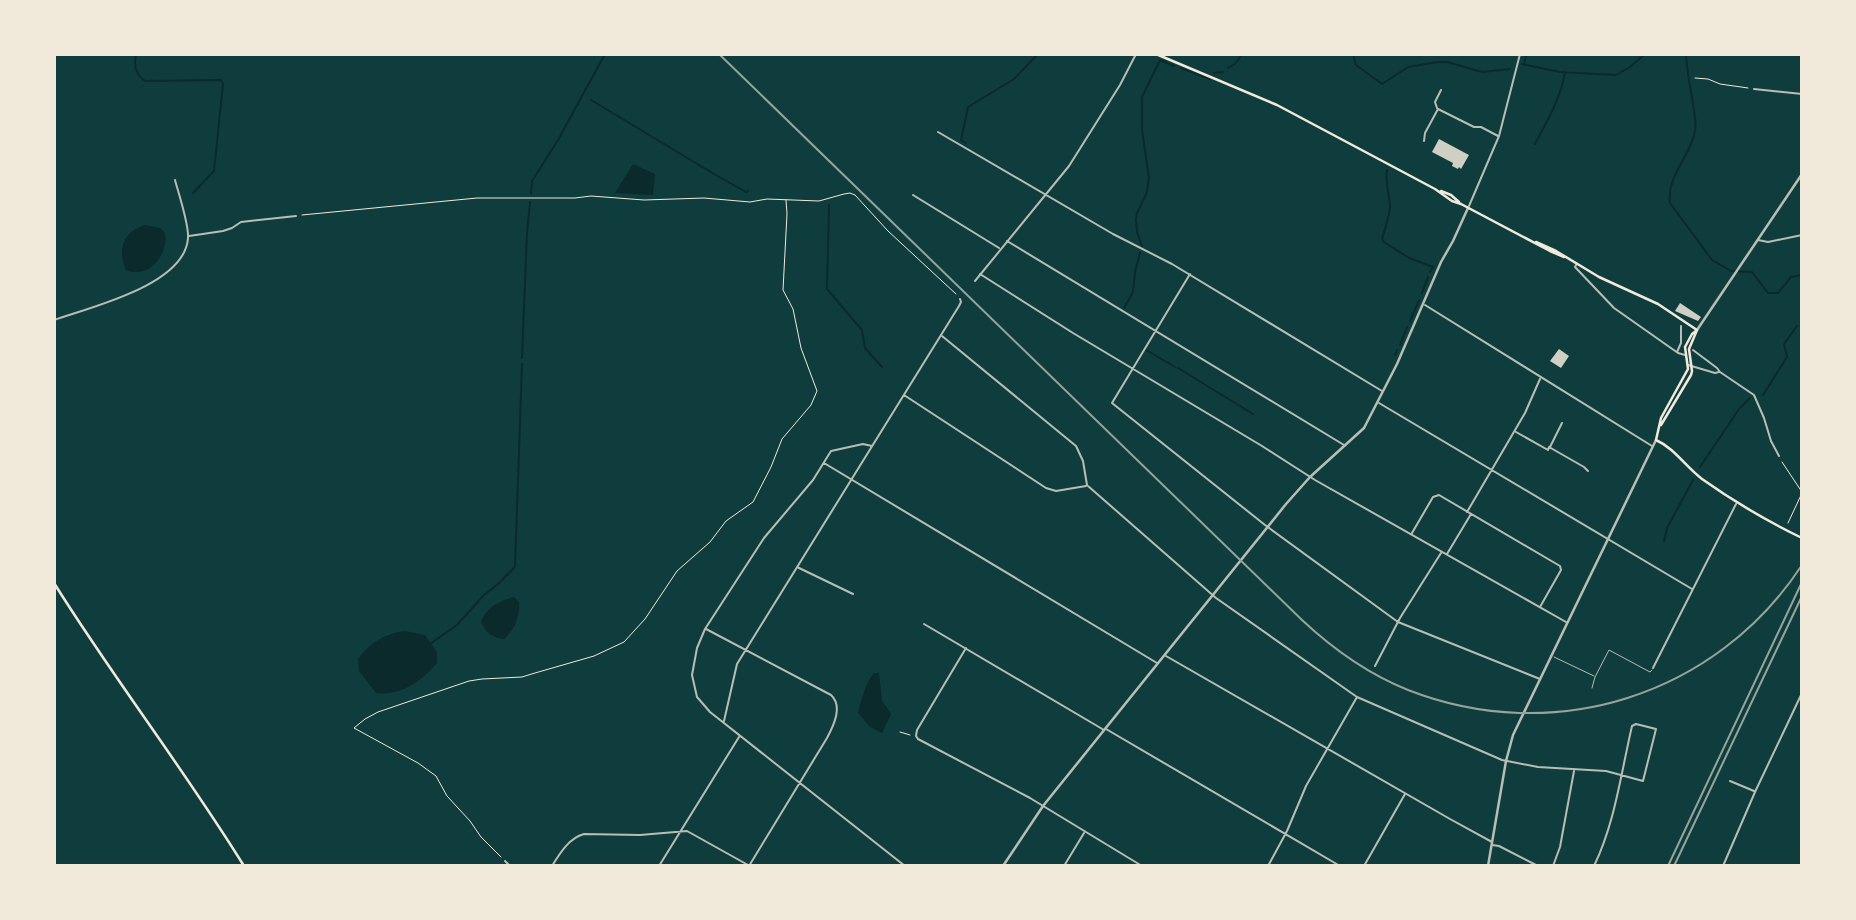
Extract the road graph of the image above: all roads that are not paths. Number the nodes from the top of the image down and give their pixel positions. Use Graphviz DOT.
graph roads {
  1 [pos="1136,54"];
  2 [pos="1156,54"];
  3 [pos="1520,54"];
  4 [pos="1754,89"];
  5 [pos="1441,90"];
  6 [pos="1802,94"];
  7 [pos="1438,108"];
  8 [pos="938,132"];
  9 [pos="1499,136"];
  10 [pos="1424,141"];
  11 [pos="1802,174"];
  12 [pos="175,180"];
  13 [pos="913,195"];
  14 [pos="1045,195"];
  15 [pos="1468,207"];
  16 [pos="296,216"];
  17 [pos="1802,235"];
  18 [pos="189,236"];
  19 [pos="1757,239"];
  20 [pos="1007,241"];
  21 [pos="1000,249"];
  22 [pos="1576,264"];
  23 [pos="980,274"];
  24 [pos="1190,274"];
  25 [pos="1599,277"];
  26 [pos="975,281"];
  27 [pos="1592,286"];
  28 [pos="960,299"];
  29 [pos="1423,305"];
  30 [pos="54,320"];
  31 [pos="1681,326"];
  32 [pos="1156,330"];
  33 [pos="1697,330"];
  34 [pos="941,336"];
  35 [pos="1693,350"];
  36 [pos="1676,352"];
  37 [pos="1688,354"];
  38 [pos="1690,365"];
  39 [pos="1133,368"];
  40 [pos="1720,372"];
  41 [pos="1540,378"];
  42 [pos="1383,392"];
  43 [pos="904,395"];
  44 [pos="1378,402"];
  45 [pos="1562,423"];
  46 [pos="1515,432"];
  47 [pos="1656,440"];
  48 [pos="1345,445"];
  49 [pos="872,446"];
  50 [pos="1549,447"];
  51 [pos="1653,447"];
  52 [pos="1779,456"];
  53 [pos="824,463"];
  54 [pos="1492,471"];
  55 [pos="1588,471"];
  56 [pos="1310,477"];
  57 [pos="852,480"];
  58 [pos="1087,486"];
  59 [pos="1737,501"];
  60 [pos="1469,513"];
  61 [pos="1268,527"];
  62 [pos="1411,535"];
  63 [pos="1801,538"];
  64 [pos="1608,539"];
  65 [pos="1441,552"];
  66 [pos="1447,555"];
  67 [pos="797,567"];
  68 [pos="54,583"];
  69 [pos="1692,589"];
  70 [pos="852,594"];
  71 [pos="1213,595"];
  72 [pos="1539,608"];
  73 [pos="1398,622"];
  74 [pos="1567,623"];
  75 [pos="924,624"];
  76 [pos="705,629"];
  77 [pos="966,648"];
  78 [pos="746,649"];
  79 [pos="1165,656"];
  80 [pos="1552,656"];
  81 [pos="1158,664"];
  82 [pos="1375,666"];
  83 [pos="1653,668"];
  84 [pos="1595,677"];
  85 [pos="1540,679"];
  86 [pos="1592,688"];
  87 [pos="1802,693"];
  88 [pos="1357,697"];
  89 [pos="723,722"];
  90 [pos="1105,730"];
  91 [pos="740,736"];
  92 [pos="1327,749"];
  93 [pos="1506,761"];
  94 [pos="1574,769"];
  95 [pos="1621,776"];
  96 [pos="1730,781"];
  97 [pos="801,783"];
  98 [pos="1755,792"];
  99 [pos="1405,794"];
  100 [pos="1043,806"];
  101 [pos="681,831"];
  102 [pos="1085,832"];
  103 [pos="1285,834"];
  104 [pos="1492,843"];
  105 [pos="505,862"];
  106 [pos="244,866"];
  107 [pos="510,866"];
  108 [pos="552,866"];
  109 [pos="659,866"];
  110 [pos="749,866"];
  111 [pos="905,866"];
  112 [pos="1003,866"];
  113 [pos="1064,866"];
  114 [pos="1142,866"];
  115 [pos="1268,866"];
  116 [pos="1340,866"];
  117 [pos="1364,866"];
  118 [pos="1488,866"];
  119 [pos="1538,866"];
  120 [pos="1553,866"];
  121 [pos="1594,866"];
  122 [pos="1723,866"];
  1 -- 14 [label="street"];
  2 -- 15 [label="main road"];
  3 -- 9 [label="street"];
  4 -- 6 [label="street"];
  5 -- 7 [label="street"];
  7 -- 9 [label="street"];
  7 -- 10 [label="street"];
  8 -- 14 [label="street"];
  9 -- 15 [label="street"];
  11 -- 19 [label="street"];
  12 -- 18 [label="street"];
  13 -- 21 [label="street"];
  14 -- 20 [label="street"];
  14 -- 24 [label="street"];
  15 -- 22 [label="main road"];
  15 -- 29 [label="street"];
  16 -- 18 [label="street"];
  17 -- 19 [label="street"];
  18 -- 30 [label="street"];
  19 -- 33 [label="street"];
  20 -- 21 [label="street"];
  20 -- 32 [label="street"];
  21 -- 23 [label="street"];
  22 -- 25 [label="main road"];
  22 -- 27 [label="street"];
  23 -- 26 [label="street"];
  23 -- 39 [label="street"];
  24 -- 32 [label="street"];
  24 -- 42 [label="street"];
  25 -- 27 [label="street"];
  25 -- 33 [label="main road"];
  27 -- 36 [label="street"];
  28 -- 34 [label="street"];
  29 -- 41 [label="street"];
  29 -- 42 [label="street"];
  31 -- 36 [label="street"];
  32 -- 39 [label="street"];
  32 -- 48 [label="street"];
  33 -- 37 [label="main road"];
  34 -- 43 [label="street"];
  34 -- 58 [label="street"];
  35 -- 40 [label="street"];
  36 -- 37 [label="street"];
  37 -- 38 [label="main road"];
  38 -- 40 [label="street"];
  38 -- 47 [label="main road"];
  39 -- 56 [label="street"];
  39 -- 61 [label="street"];
  40 -- 52 [label="street"];
  41 -- 46 [label="street"];
  41 -- 51 [label="street"];
  42 -- 44 [label="street"];
  43 -- 49 [label="street"];
  43 -- 58 [label="street"];
  44 -- 48 [label="street"];
  44 -- 54 [label="street"];
  45 -- 50 [label="street"];
  46 -- 50 [label="street"];
  46 -- 54 [label="street"];
  47 -- 51 [label="street"];
  47 -- 59 [label="main road"];
  48 -- 56 [label="street"];
  49 -- 53 [label="street"];
  49 -- 57 [label="street"];
  50 -- 55 [label="street"];
  51 -- 64 [label="street"];
  53 -- 57 [label="street"];
  53 -- 76 [label="street"];
  54 -- 60 [label="street"];
  54 -- 64 [label="street"];
  56 -- 61 [label="street"];
  56 -- 62 [label="street"];
  57 -- 67 [label="street"];
  57 -- 81 [label="street"];
  58 -- 71 [label="street"];
  59 -- 63 [label="main road"];
  59 -- 69 [label="street"];
  60 -- 62 [label="street"];
  60 -- 66 [label="street"];
  60 -- 72 [label="street"];
  61 -- 71 [label="street"];
  61 -- 73 [label="street"];
  62 -- 65 [label="street"];
  64 -- 69 [label="street"];
  64 -- 74 [label="street"];
  65 -- 66 [label="street"];
  65 -- 73 [label="street"];
  66 -- 72 [label="street"];
  67 -- 70 [label="street"];
  67 -- 78 [label="street"];
  68 -- 106 [label="main road"];
  69 -- 83 [label="street"];
  71 -- 79 [label="street"];
  71 -- 88 [label="street"];
  72 -- 74 [label="street"];
  73 -- 82 [label="street"];
  73 -- 85 [label="street"];
  74 -- 80 [label="street"];
  75 -- 77 [label="street"];
  76 -- 78 [label="street"];
  76 -- 89 [label="street"];
  77 -- 90 [label="street"];
  77 -- 100 [label="street"];
  78 -- 89 [label="street"];
  78 -- 97 [label="street"];
  79 -- 81 [label="street"];
  79 -- 92 [label="street"];
  80 -- 84 [label="lane"];
  80 -- 85 [label="street"];
  81 -- 90 [label="street"];
  83 -- 84 [label="lane"];
  84 -- 86 [label="lane"];
  85 -- 93 [label="street"];
  87 -- 98 [label="street"];
  88 -- 92 [label="street"];
  88 -- 93 [label="street"];
  89 -- 91 [label="street"];
  90 -- 100 [label="street"];
  90 -- 103 [label="street"];
  91 -- 97 [label="street"];
  91 -- 101 [label="street"];
  92 -- 99 [label="street"];
  92 -- 103 [label="street"];
  93 -- 94 [label="street"];
  93 -- 104 [label="street"];
  94 -- 95 [label="street"];
  94 -- 120 [label="street"];
  95 -- 95 [label="street"];
  95 -- 121 [label="street"];
  96 -- 98 [label="street"];
  97 -- 110 [label="street"];
  97 -- 111 [label="street"];
  98 -- 122 [label="street"];
  99 -- 104 [label="street"];
  99 -- 117 [label="street"];
  100 -- 102 [label="street"];
  100 -- 112 [label="street"];
  101 -- 108 [label="street"];
  101 -- 109 [label="street"];
  101 -- 110 [label="street"];
  102 -- 113 [label="street"];
  102 -- 114 [label="street"];
  103 -- 115 [label="street"];
  103 -- 116 [label="street"];
  104 -- 118 [label="street"];
  104 -- 119 [label="street"];
  105 -- 107 [label="street"];
}
